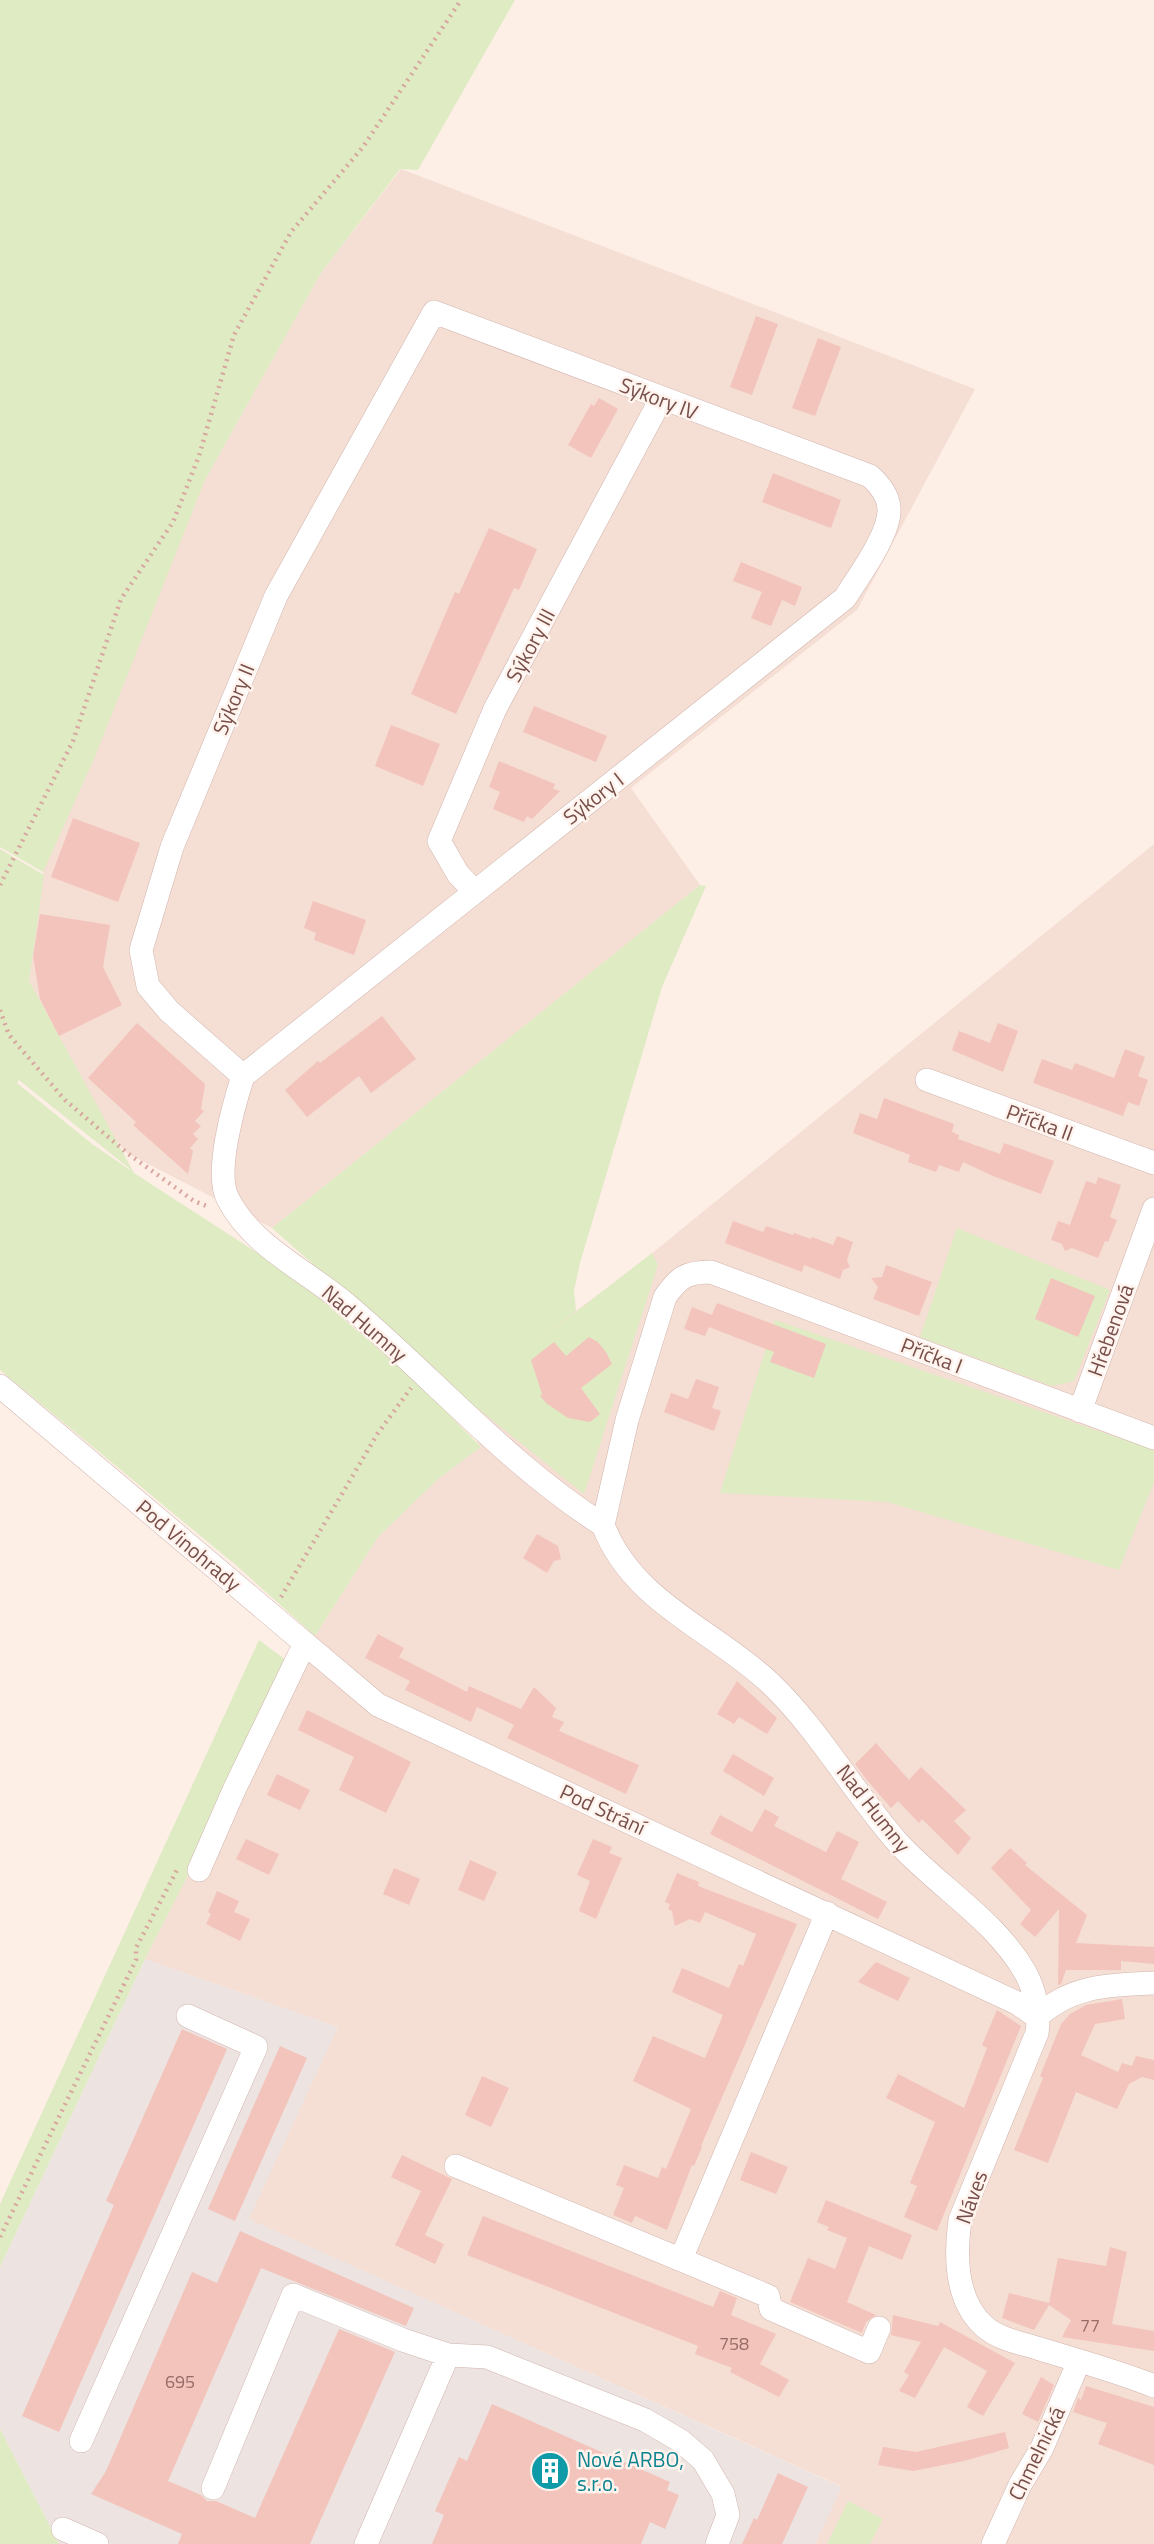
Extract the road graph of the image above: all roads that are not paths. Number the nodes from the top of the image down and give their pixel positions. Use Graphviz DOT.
graph roads {
  1 [pos="434,312"];
  2 [pos="661,399"];
  3 [pos="881,486"];
  4 [pos="475,892"];
  5 [pos="243,1076"];
  6 [pos="926,1080"];
  7 [pos="1154,1163"];
  8 [pos="1154,1209"];
  9 [pos="0,1386"];
  10 [pos="1080,1411"];
  11 [pos="1154,1438"];
  12 [pos="603,1525"];
  13 [pos="304,1643"];
  14 [pos="378,1705"];
  15 [pos="188,1870"];
  16 [pos="827,1913"];
  17 [pos="1154,1983"];
  18 [pos="188,2016"];
  19 [pos="1037,2017"];
  20 [pos="456,2166"];
  21 [pos="681,2259"];
  22 [pos="879,2328"];
  23 [pos="448,2355"];
  24 [pos="1079,2361"];
  25 [pos="1154,2386"];
  26 [pos="81,2441"];
  27 [pos="213,2488"];
  28 [pos="63,2529"];
  29 [pos="97,2544"];
  30 [pos="366,2544"];
  31 [pos="717,2544"];
  32 [pos="993,2544"];
  1 -- 2 [label="street, Sýkory IV"];
  1 -- 5 [label="street, Sýkory II"];
  2 -- 3 [label="street, Sýkory IV"];
  2 -- 4 [label="street, Sýkory III"];
  3 -- 4 [label="street, Sýkory I"];
  4 -- 5 [label="street, Sýkory I"];
  5 -- 12 [label="street, Nad Humny"];
  6 -- 7 [label="street, Příčka II"];
  8 -- 10 [label="street, Hřebenová"];
  9 -- 13 [label="street, Pod Vinohrady"];
  10 -- 11 [label="street, Příčka I"];
  10 -- 12 [label="street, Příčka I"];
  12 -- 19 [label="street, Nad Humny"];
  13 -- 14 [label="street, Pod Vinohrady"];
  13 -- 15 [label="street"];
  14 -- 16 [label="street, Pod Strání"];
  16 -- 19 [label="street, Pod Strání"];
  16 -- 21 [label="street"];
  17 -- 19 [label="street"];
  18 -- 26 [label="street"];
  19 -- 24 [label="street, Náves"];
  20 -- 21 [label="street"];
  21 -- 22 [label="street"];
  23 -- 27 [label="street"];
  23 -- 30 [label="street"];
  23 -- 31 [label="street"];
  24 -- 25 [label="street, Náves"];
  24 -- 32 [label="street, Chmelnická"];
  28 -- 29 [label="street"];
}
